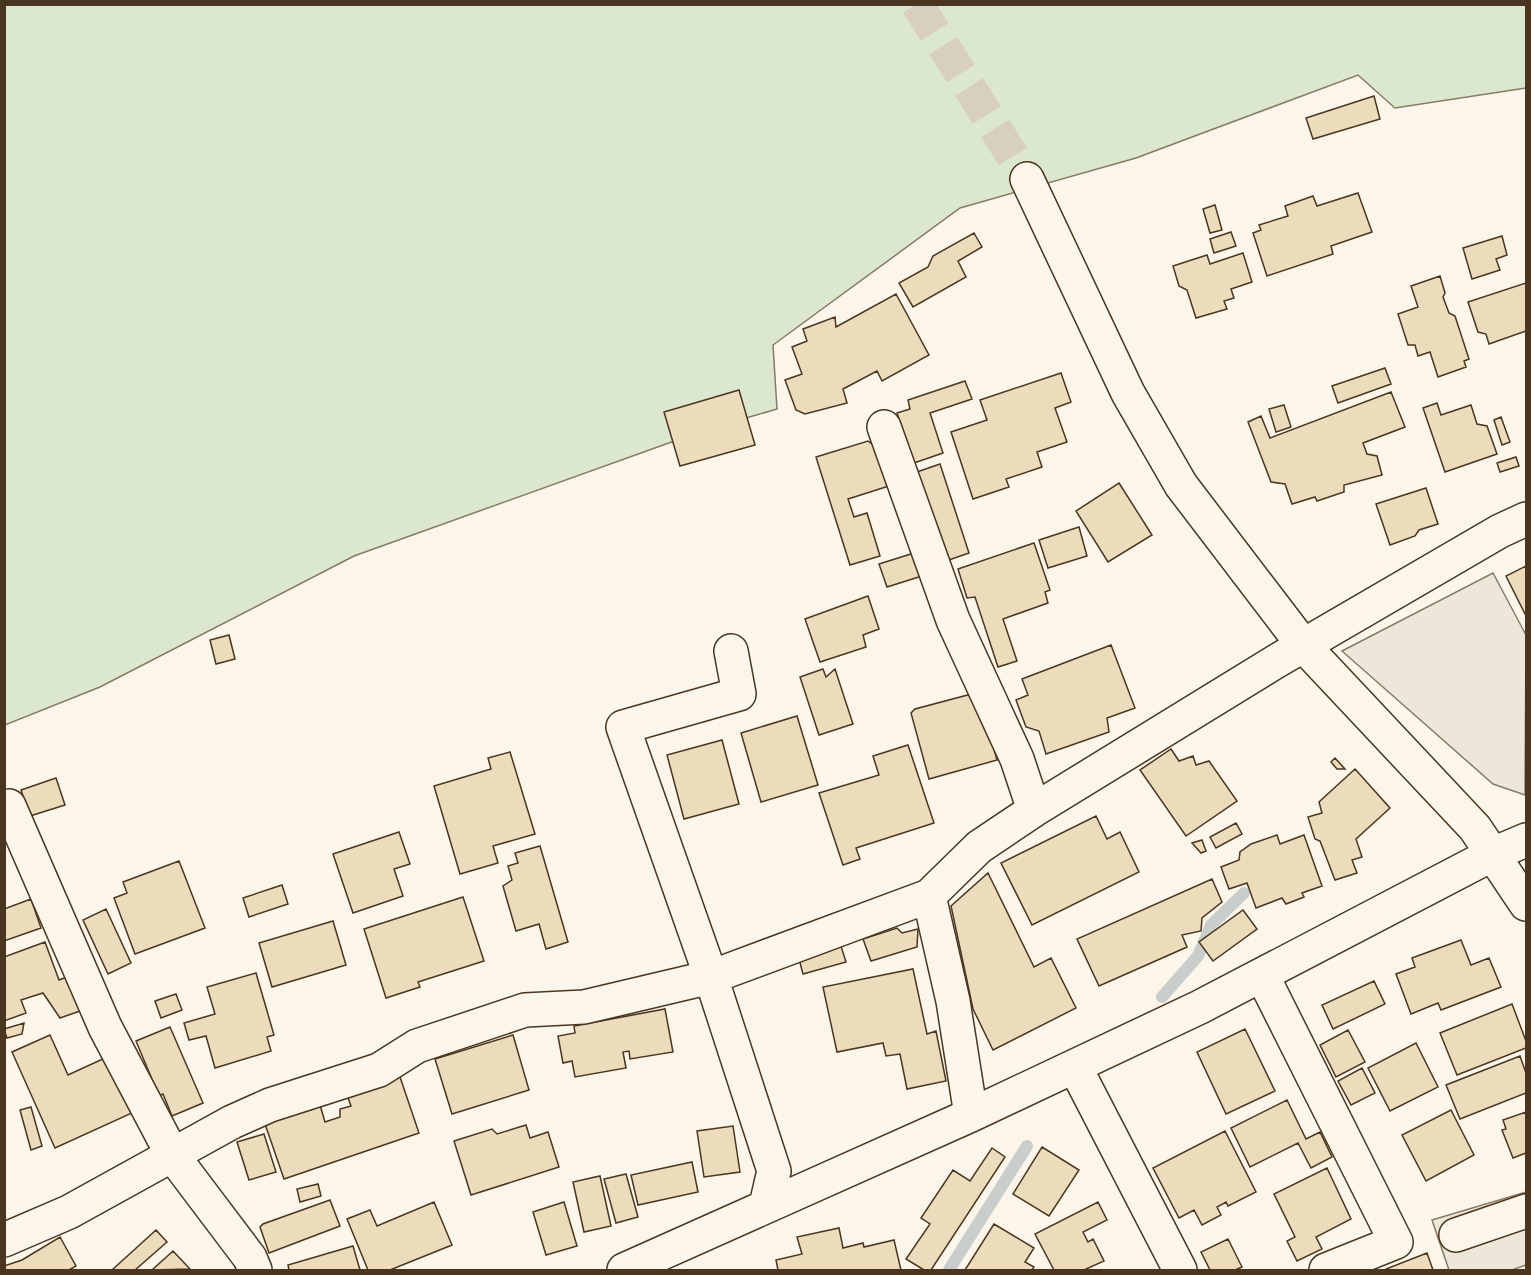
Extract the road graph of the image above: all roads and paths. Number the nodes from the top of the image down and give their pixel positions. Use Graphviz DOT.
graph roads {
  1 [pos="1027,179"];
  2 [pos="884,427"];
  3 [pos="1527,519"];
  4 [pos="1303,645"];
  5 [pos="731,651"];
  6 [pos="9,806"];
  7 [pos="1034,810"];
  8 [pos="1527,840"];
  9 [pos="1493,854"];
  10 [pos="929,896"];
  11 [pos="1527,904"];
  12 [pos="1262,975"];
  13 [pos="711,977"];
  14 [pos="1075,1066"];
  15 [pos="971,1115"];
  16 [pos="173,1156"];
  17 [pos="766,1205"];
  18 [pos="1527,1211"];
  19 [pos="1456,1235"];
  20 [pos="4,1240"];
  21 [pos="255,1270"];
  22 [pos="624,1270"];
  23 [pos="1180,1270"];
  24 [pos="1326,1270"];
  1 -- 4 [label="street"];
  2 -- 7 [label="street"];
  3 -- 4 [label="street"];
  4 -- 7 [label="street"];
  4 -- 9 [label="street"];
  5 -- 13 [label="street"];
  6 -- 16 [label="street"];
  7 -- 10 [label="street"];
  8 -- 9 [label="street"];
  9 -- 11 [label="street"];
  9 -- 12 [label="street"];
  10 -- 13 [label="street"];
  10 -- 15 [label="street"];
  12 -- 14 [label="street"];
  12 -- 24 [label="street"];
  13 -- 16 [label="street"];
  13 -- 17 [label="street"];
  14 -- 15 [label="street"];
  14 -- 23 [label="street"];
  15 -- 17 [label="street"];
  16 -- 20 [label="street"];
  16 -- 21 [label="street"];
  17 -- 22 [label="street"];
  18 -- 19 [label="street"];
}
